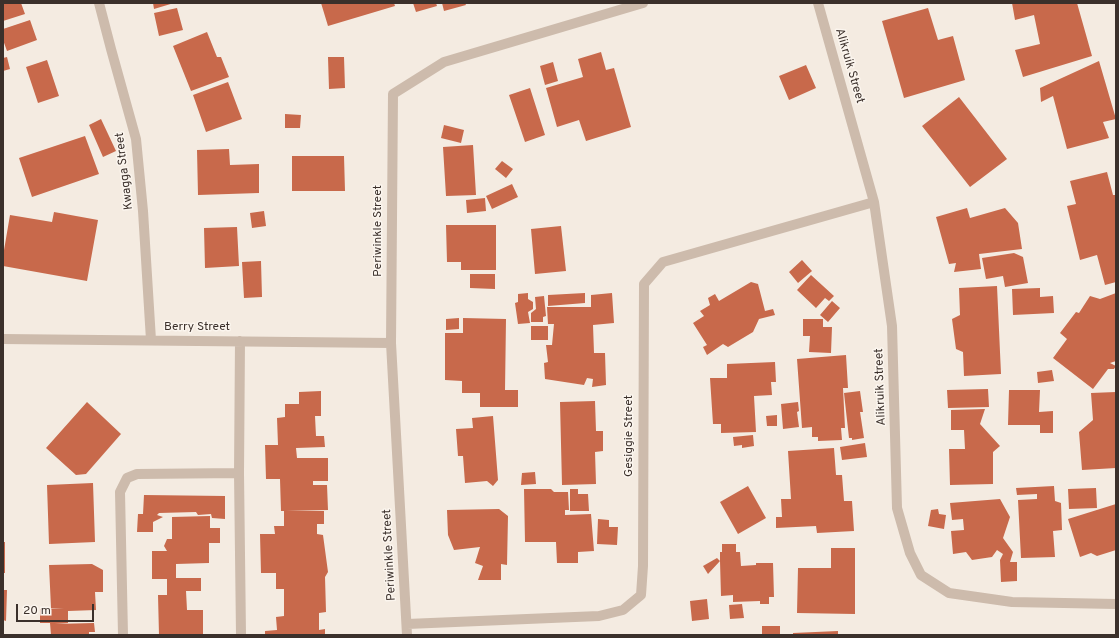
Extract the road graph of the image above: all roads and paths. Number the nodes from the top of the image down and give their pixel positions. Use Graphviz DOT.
graph roads {
  1 [pos="99,3"];
  2 [pos="643,3"];
  3 [pos="818,3"];
  4 [pos="874,202"];
  5 [pos="3,339"];
  6 [pos="151,340"];
  7 [pos="240,341"];
  8 [pos="391,343"];
  9 [pos="239,473"];
  10 [pos="1116,604"];
  11 [pos="406,624"];
  12 [pos="123,635"];
  13 [pos="241,635"];
  14 [pos="406,635"];
  1 -- 6 [label="street, Kwagga Street"];
  2 -- 8 [label="street, Periwinkle Street"];
  3 -- 4 [label="street, Alikruik Street"];
  4 -- 10 [label="street, Alikruik Street"];
  4 -- 11 [label="street, Gesiggie Street"];
  5 -- 6 [label="street, Berry Street"];
  6 -- 7 [label="street, Berry Street"];
  7 -- 8 [label="street, Berry Street"];
  7 -- 9 [label="street"];
  8 -- 11 [label="street, Periwinkle Street"];
  9 -- 12 [label="street"];
  9 -- 13 [label="street"];
  11 -- 14 [label="street, Periwinkle Street"];
}
